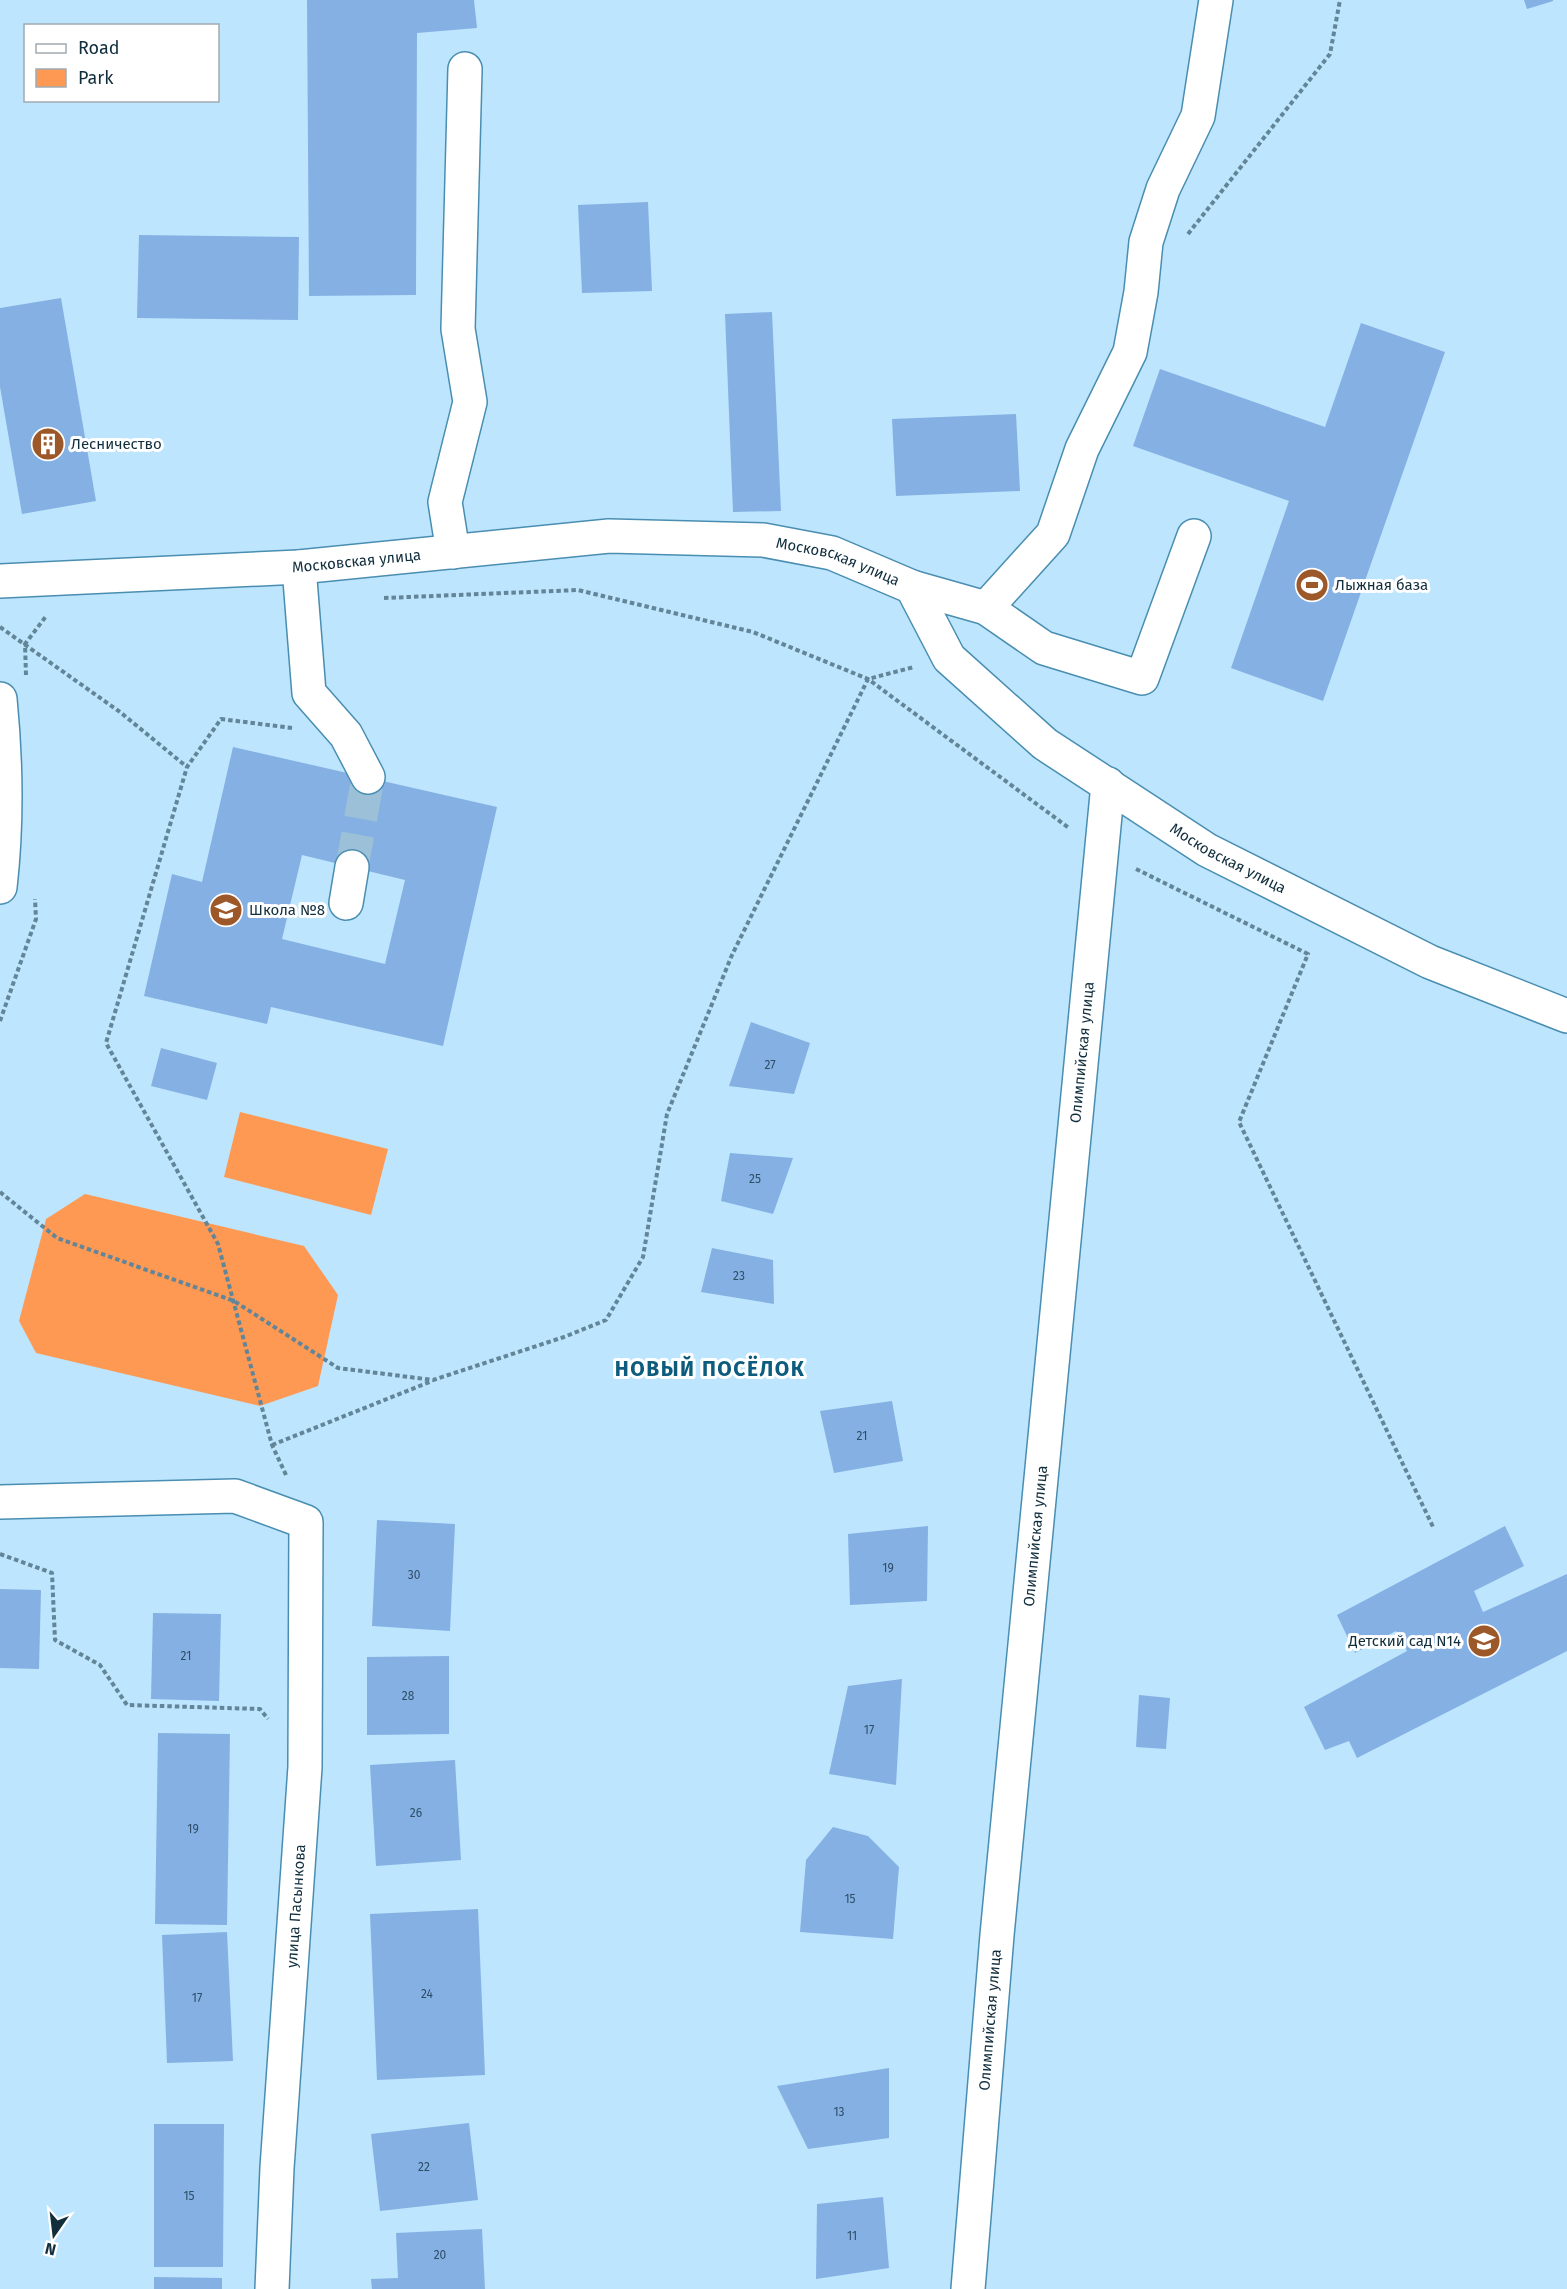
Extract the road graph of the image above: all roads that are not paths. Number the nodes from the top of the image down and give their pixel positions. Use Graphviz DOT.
graph roads {
  1 [pos="1216,0"];
  2 [pos="465,69"];
  3 [pos="1194,536"];
  4 [pos="453,552"];
  5 [pos="299,567"];
  6 [pos="0,581"];
  7 [pos="912,587"];
  8 [pos="986,608"];
  9 [pos="0,699"];
  10 [pos="368,777"];
  11 [pos="1108,784"];
  12 [pos="352,867"];
  13 [pos="0,887"];
  14 [pos="346,903"];
  15 [pos="1567,1016"];
  16 [pos="0,1502"];
  17 [pos="273,2289"];
  18 [pos="968,2289"];
  1 -- 8 [label="street"];
  2 -- 4 [label="street"];
  3 -- 8 [label="street"];
  4 -- 5 [label="street, Московская улица"];
  4 -- 7 [label="street, Московская улица"];
  5 -- 6 [label="street, Московская улица"];
  5 -- 10 [label="street"];
  7 -- 8 [label="street"];
  7 -- 11 [label="street, Московская улица"];
  9 -- 13 [label="street"];
  11 -- 15 [label="street, Московская улица"];
  11 -- 18 [label="street, Олимпийская улица"];
  12 -- 14 [label="street"];
  16 -- 17 [label="street, улица Пасынкова"];
}
